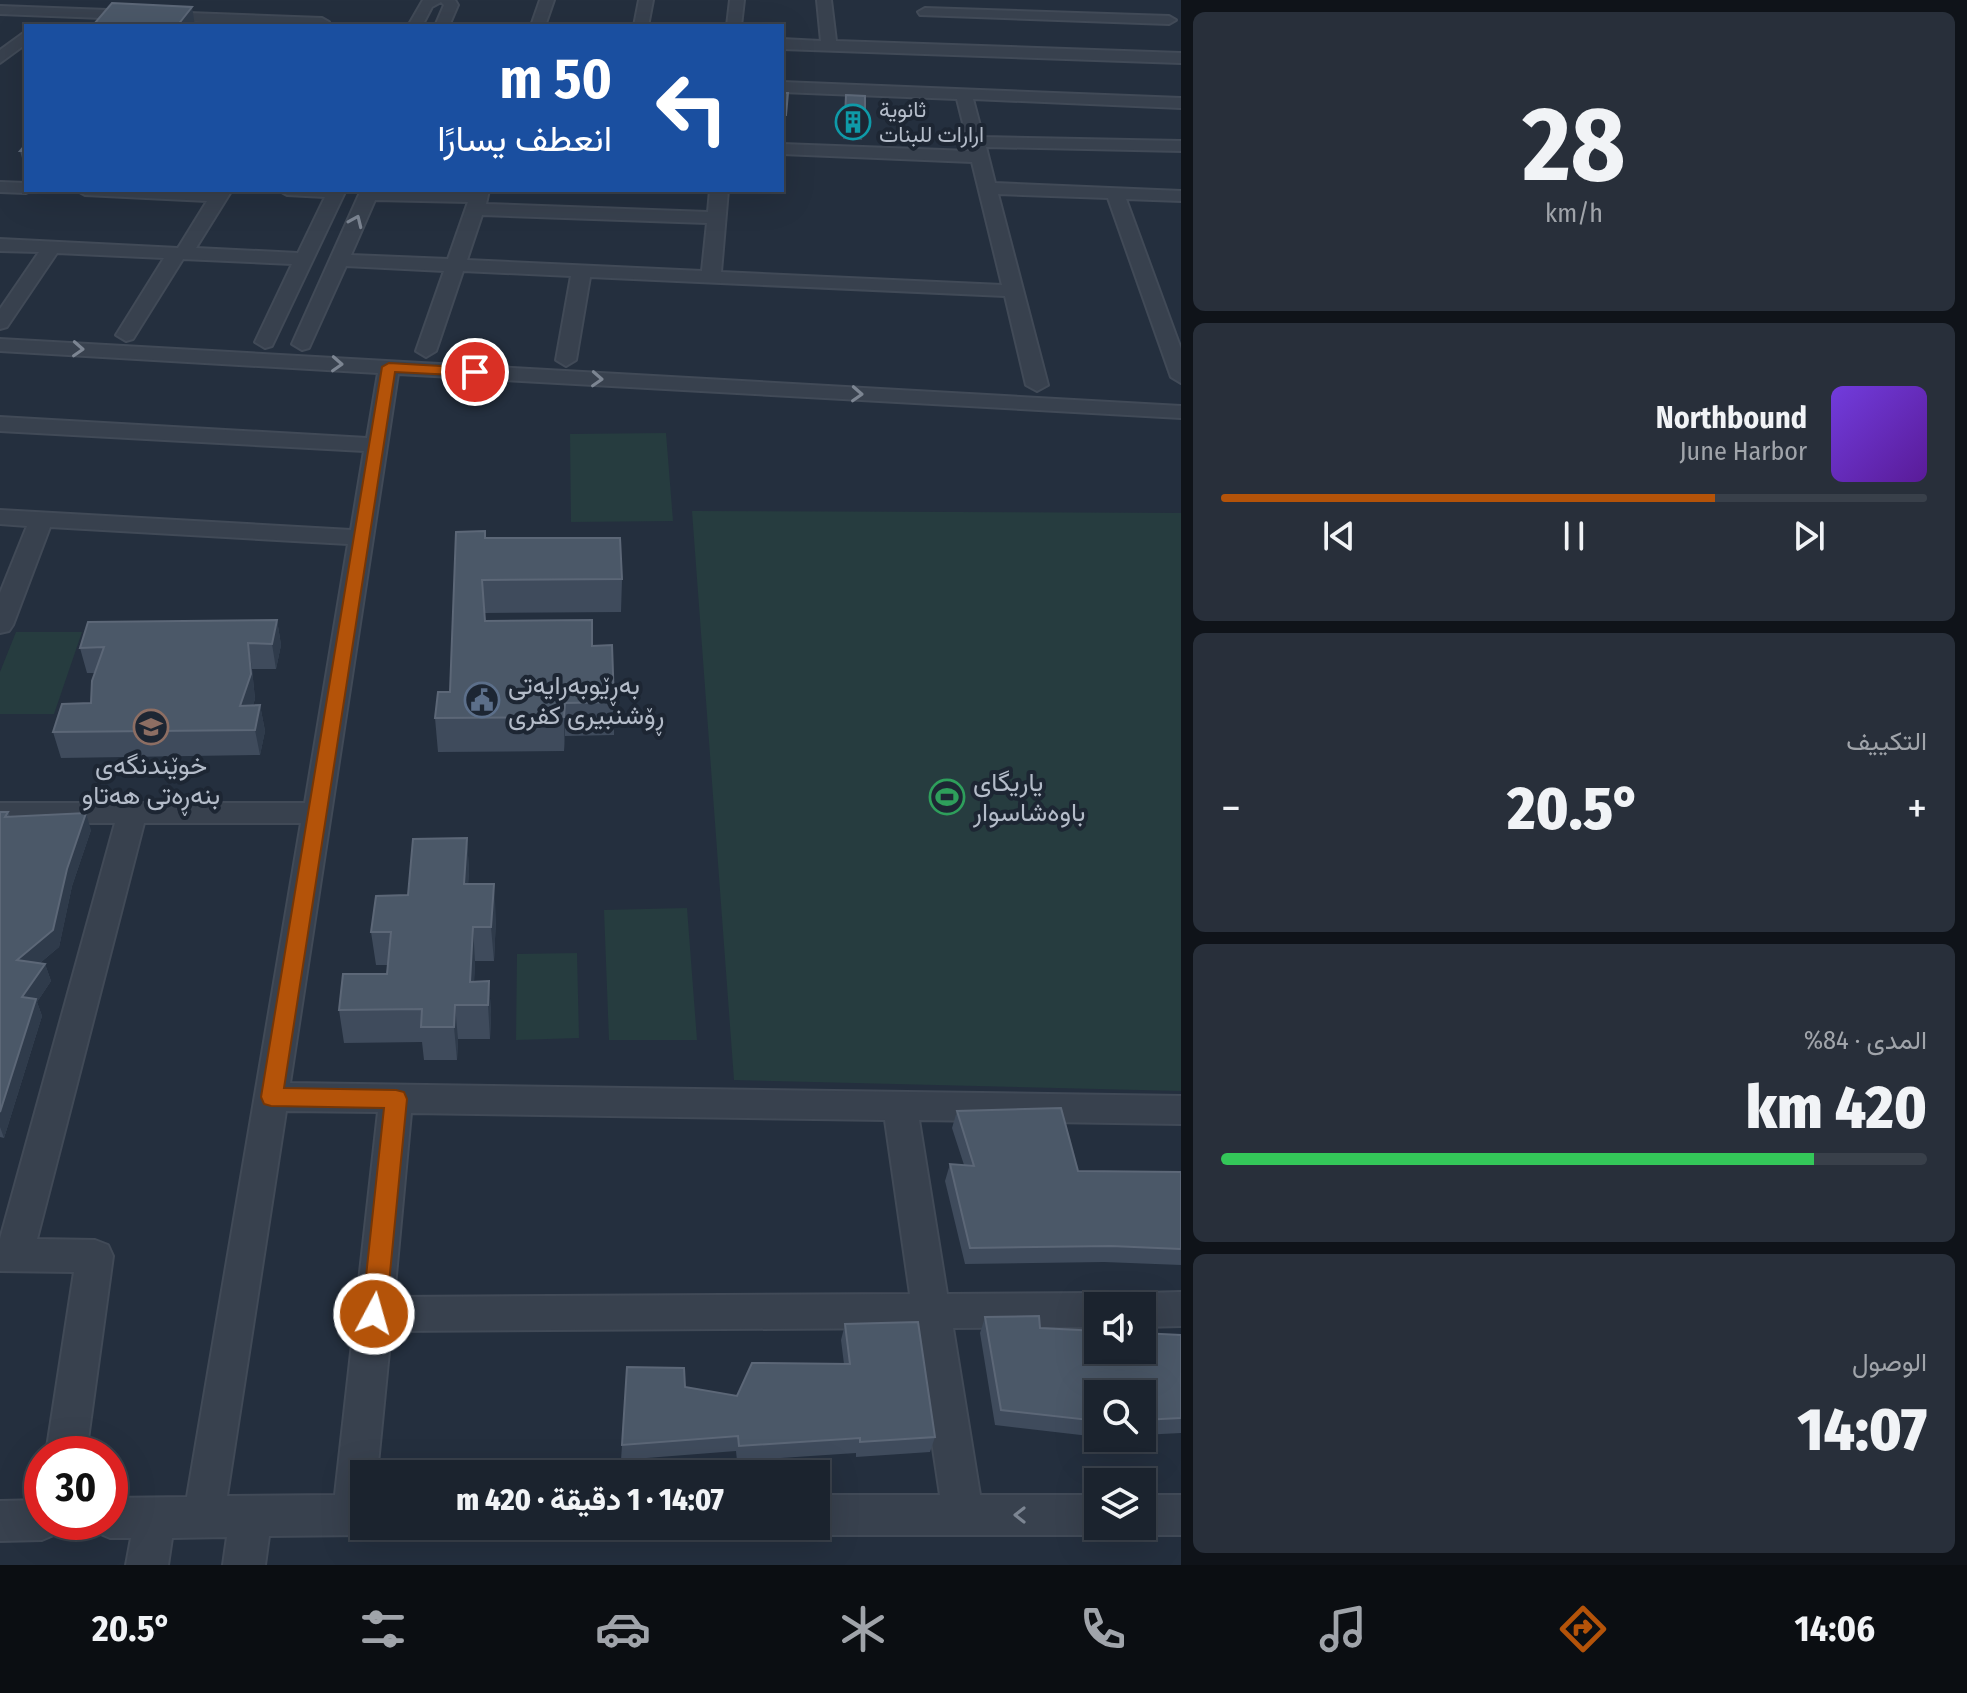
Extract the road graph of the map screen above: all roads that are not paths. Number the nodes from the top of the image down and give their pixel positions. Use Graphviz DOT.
graph roads {
  1 [pos="96,0"];
  2 [pos="435,0"];
  3 [pos="447,0"];
  4 [pos="547,0"];
  5 [pos="646,0"];
  6 [pos="737,0"];
  7 [pos="812,0"];
  8 [pos="824,0"];
  9 [pos="1159,0"];
  10 [pos="0,10"];
  11 [pos="53,12"];
  12 [pos="82,13"];
  13 [pos="324,20"];
  14 [pos="230,22"];
  15 [pos="39,24"];
  16 [pos="416,24"];
  17 [pos="443,24"];
  18 [pos="539,24"];
  19 [pos="641,24"];
  20 [pos="734,24"];
  21 [pos="929,25"];
  22 [pos="1174,26"];
  23 [pos="24,38"];
  24 [pos="784,44"];
  25 [pos="829,46"];
  26 [pos="1181,48"];
  27 [pos="0,58"];
  28 [pos="1181,58"];
  29 [pos="784,87"];
  30 [pos="964,95"];
  31 [pos="1181,103"];
  32 [pos="1181,146"];
  33 [pos="784,149"];
  34 [pos="978,149"];
  35 [pos="0,187"];
  36 [pos="24,188"];
  37 [pos="987,188"];
  38 [pos="182,192"];
  39 [pos="337,192"];
  40 [pos="369,192"];
  41 [pos="719,192"];
  42 [pos="221,193"];
  43 [pos="1115,194"];
  44 [pos="1181,196"];
  45 [pos="479,198"];
  46 [pos="716,218"];
  47 [pos="0,245"];
  48 [pos="52,247"];
  49 [pos="181,253"];
  50 [pos="304,259"];
  51 [pos="339,260"];
  52 [pos="456,265"];
  53 [pos="582,271"];
  54 [pos="711,278"];
  55 [pos="1013,291"];
  56 [pos="278,314"];
  57 [pos="314,315"];
  58 [pos="0,326"];
  59 [pos="126,335"];
  60 [pos="265,342"];
  61 [pos="302,344"];
  62 [pos="0,345"];
  63 [pos="182,347"];
  64 [pos="426,351"];
  65 [pos="566,360"];
  66 [pos="478,364"];
  67 [pos="389,367"];
  68 [pos="1181,377"];
  69 [pos="1037,385"];
  70 [pos="1181,393"];
  71 [pos="1181,412"];
  72 [pos="0,424"];
  73 [pos="376,445"];
  74 [pos="0,517"];
  75 [pos="41,519"];
  76 [pos="361,538"];
  77 [pos="0,625"];
  78 [pos="0,813"];
  79 [pos="317,813"];
  80 [pos="132,814"];
  81 [pos="271,1097"];
  82 [pos="396,1099"];
  83 [pos="900,1107"];
  84 [pos="1181,1110"];
  85 [pos="8,1255"];
  86 [pos="1181,1309"];
  87 [pos="1084,1310"];
  88 [pos="1156,1310"];
  89 [pos="931,1311"];
  90 [pos="374,1314"];
  91 [pos="69,1436"];
  92 [pos="362,1460"];
  93 [pos="204,1515"];
  94 [pos="251,1515"];
  95 [pos="350,1515"];
  96 [pos="830,1515"];
  97 [pos="963,1515"];
  98 [pos="1084,1515"];
  99 [pos="1156,1515"];
  100 [pos="1181,1515"];
  101 [pos="155,1517"];
  102 [pos="128,1518"];
  103 [pos="24,1520"];
  104 [pos="0,1521"];
  105 [pos="147,1565"];
  106 [pos="244,1565"];
  1 -- 12 [label="street"];
  2 -- 16 [label="street"];
  3 -- 17 [label="street"];
  4 -- 18 [label="street"];
  5 -- 19 [label="street"];
  6 -- 20 [label="street"];
  7 -- 8 [label="street"];
  8 -- 25 [label="street"];
  9 -- 22 [label="street"];
  10 -- 11 [label="street"];
  11 -- 12 [label="street"];
  11 -- 15 [label="street"];
  12 -- 14 [label="street"];
  13 -- 14 [label="street"];
  21 -- 22 [label="street"];
  21 -- 25 [label="street"];
  21 -- 28 [label="street"];
  22 -- 26 [label="street"];
  23 -- 27 [label="street"];
  24 -- 25 [label="street"];
  29 -- 30 [label="street"];
  30 -- 31 [label="street"];
  30 -- 34 [label="street"];
  32 -- 34 [label="street"];
  33 -- 34 [label="street"];
  34 -- 37 [label="street"];
  35 -- 36 [label="street"];
  37 -- 43 [label="street"];
  37 -- 55 [label="street"];
  38 -- 42 [label="street"];
  39 -- 50 [label="street"];
  40 -- 45 [label="street"];
  51 -- 40 [label="street, one-way"];
  41 -- 46 [label="street"];
  42 -- 49 [label="street"];
  43 -- 44 [label="street"];
  43 -- 68 [label="street"];
  45 -- 46 [label="street"];
  45 -- 52 [label="street"];
  46 -- 54 [label="street"];
  47 -- 48 [label="street"];
  48 -- 49 [label="street"];
  48 -- 58 [label="street"];
  49 -- 50 [label="street"];
  49 -- 59 [label="street"];
  50 -- 56 [label="street"];
  51 -- 52 [label="street"];
  51 -- 57 [label="street"];
  52 -- 53 [label="street"];
  52 -- 64 [label="street"];
  53 -- 54 [label="street"];
  53 -- 65 [label="street"];
  54 -- 55 [label="street"];
  55 -- 69 [label="street"];
  56 -- 57 [label="street"];
  56 -- 60 [label="street"];
  57 -- 61 [label="street"];
  58 -- 59 [label="street"];
  59 -- 63 [label="street"];
  60 -- 61 [label="street"];
  60 -- 63 [label="street"];
  61 -- 64 [label="street"];
  62 -- 63 [label="street, one-way"];
  63 -- 67 [label="street, one-way"];
  64 -- 66 [label="street"];
  65 -- 66 [label="street"];
  65 -- 69 [label="street"];
  66 -- 67 [label="street"];
  66 -- 71 [label="street, one-way"];
  67 -- 73 [label="street"];
  69 -- 70 [label="street"];
  72 -- 73 [label="street"];
  73 -- 76 [label="street"];
  74 -- 75 [label="street"];
  75 -- 76 [label="street"];
  75 -- 77 [label="street"];
  76 -- 79 [label="street"];
  78 -- 80 [label="street"];
  79 -- 80 [label="street"];
  79 -- 81 [label="street"];
  80 -- 85 [label="street"];
  81 -- 82 [label="street"];
  81 -- 93 [label="street"];
  82 -- 83 [label="street"];
  82 -- 90 [label="street"];
  83 -- 84 [label="street"];
  83 -- 89 [label="street"];
  85 -- 91 [label="street"];
  86 -- 88 [label="street"];
  87 -- 89 [label="street"];
  89 -- 90 [label="street"];
  89 -- 97 [label="street"];
  90 -- 92 [label="street"];
  93 -- 94 [label="street"];
  93 -- 101 [label="street"];
  94 -- 95 [label="street"];
  94 -- 106 [label="street"];
  96 -- 97 [label="street"];
  98 -- 97 [label="street, one-way"];
  99 -- 100 [label="street"];
  101 -- 102 [label="street"];
  101 -- 105 [label="street"];
  103 -- 104 [label="street"];
}
